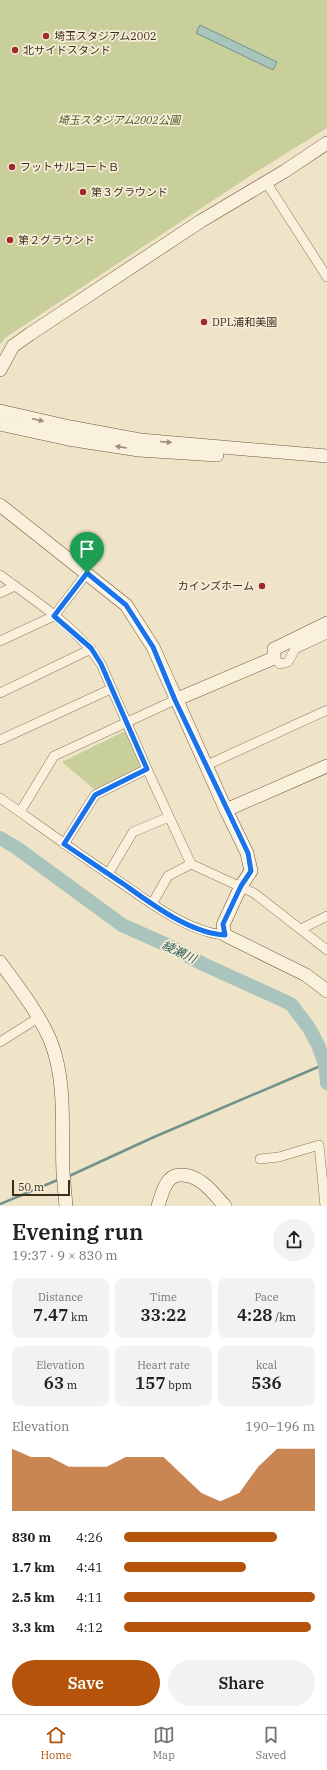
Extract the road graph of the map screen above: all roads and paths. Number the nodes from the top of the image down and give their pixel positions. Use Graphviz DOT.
graph roads {
  1 [pos="327,143"];
  2 [pos="266,182"];
  3 [pos="327,277"];
  4 [pos="0,370"];
  5 [pos="0,411"];
  6 [pos="0,424"];
  7 [pos="327,456"];
  8 [pos="327,463"];
  9 [pos="0,505"];
  10 [pos="87,573"];
  11 [pos="0,575"];
  12 [pos="15,586"];
  13 [pos="0,593"];
  14 [pos="54,616"];
  15 [pos="327,623"];
  16 [pos="327,634"];
  17 [pos="0,641"];
  18 [pos="91,648"];
  19 [pos="274,658"];
  20 [pos="111,688"];
  21 [pos="0,693"];
  22 [pos="175,700"];
  23 [pos="327,710"];
  24 [pos="128,722"];
  25 [pos="0,740"];
  26 [pos="207,765"];
  27 [pos="327,766"];
  28 [pos="147,769"];
  29 [pos="0,798"];
  30 [pos="226,810"];
  31 [pos="20,812"];
  32 [pos="169,817"];
  33 [pos="64,844"];
  34 [pos="191,864"];
  35 [pos="108,874"];
  36 [pos="241,886"];
  37 [pos="152,904"];
  38 [pos="327,916"];
  39 [pos="301,929"];
  40 [pos="225,935"];
  41 [pos="327,950"];
  42 [pos="0,962"];
  43 [pos="327,991"];
  44 [pos="38,1018"];
  45 [pos="0,1042"];
  46 [pos="323,1144"];
  47 [pos="260,1159"];
  48 [pos="66,1206"];
  49 [pos="158,1206"];
  50 [pos="225,1206"];
  51 [pos="325,1206"];
  1 -- 2 [label="street"];
  2 -- 3 [label="street"];
  2 -- 4 [label="street"];
  5 -- 7 [label="street, one-way"];
  8 -- 6 [label="street, one-way"];
  9 -- 10 [label="street"];
  10 -- 14 [label="street"];
  10 -- 22 [label="street"];
  11 -- 12 [label="street"];
  12 -- 13 [label="street"];
  12 -- 14 [label="street"];
  14 -- 17 [label="street"];
  14 -- 18 [label="street"];
  15 -- 19 [label="street"];
  16 -- 19 [label="street"];
  18 -- 20 [label="street"];
  18 -- 21 [label="street"];
  19 -- 22 [label="street"];
  20 -- 24 [label="street"];
  20 -- 25 [label="street"];
  22 -- 24 [label="street"];
  22 -- 26 [label="street"];
  23 -- 26 [label="street"];
  24 -- 28 [label="street"];
  24 -- 31 [label="street"];
  26 -- 30 [label="street"];
  27 -- 30 [label="street"];
  28 -- 32 [label="street"];
  28 -- 33 [label="street"];
  29 -- 31 [label="street"];
  30 -- 36 [label="street"];
  31 -- 33 [label="street"];
  32 -- 34 [label="street"];
  32 -- 35 [label="street"];
  33 -- 35 [label="street"];
  34 -- 36 [label="street"];
  34 -- 37 [label="street"];
  35 -- 37 [label="street"];
  36 -- 39 [label="street"];
  36 -- 40 [label="street"];
  37 -- 40 [label="street"];
  38 -- 39 [label="street"];
  39 -- 41 [label="street"];
  40 -- 43 [label="street"];
  42 -- 44 [label="street"];
  44 -- 45 [label="street"];
  44 -- 48 [label="street"];
  46 -- 47 [label="street"];
  46 -- 51 [label="street"];
  49 -- 50 [label="street"];
}
